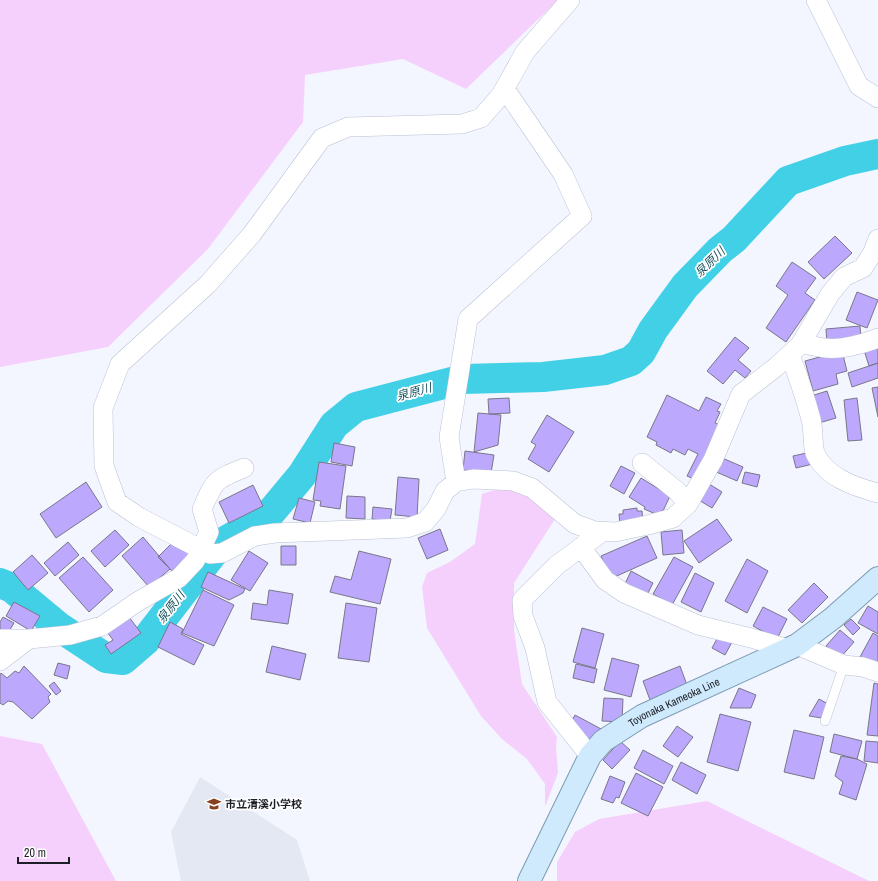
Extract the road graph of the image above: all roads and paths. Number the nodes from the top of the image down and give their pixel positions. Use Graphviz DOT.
graph roads {
  1 [pos="570,0"];
  2 [pos="816,0"];
  3 [pos="504,89"];
  4 [pos="878,98"];
  5 [pos="878,240"];
  6 [pos="878,338"];
  7 [pos="795,350"];
  8 [pos="642,463"];
  9 [pos="244,468"];
  10 [pos="456,482"];
  11 [pos="878,493"];
  12 [pos="688,504"];
  13 [pos="602,532"];
  14 [pos="581,547"];
  15 [pos="200,550"];
  16 [pos="878,578"];
  17 [pos="0,639"];
  18 [pos="29,639"];
  19 [pos="793,647"];
  20 [pos="0,661"];
  21 [pos="844,666"];
  22 [pos="878,672"];
  23 [pos="825,721"];
  24 [pos="590,756"];
  25 [pos="529,881"];
  1 -- 3 [label="street"];
  2 -- 4 [label="street"];
  3 -- 10 [label="street"];
  3 -- 15 [label="street"];
  5 -- 7 [label="street"];
  6 -- 7 [label="street"];
  7 -- 11 [label="street"];
  7 -- 12 [label="street"];
  8 -- 12 [label="street"];
  9 -- 15 [label="street"];
  10 -- 13 [label="street"];
  10 -- 15 [label="street"];
  12 -- 13 [label="street"];
  13 -- 14 [label="street"];
  14 -- 19 [label="street"];
  14 -- 24 [label="street"];
  15 -- 18 [label="street"];
  16 -- 19 [label="main road, Toyonaka Kameoka Line"];
  17 -- 18 [label="street"];
  18 -- 20 [label="street"];
  19 -- 21 [label="street"];
  19 -- 24 [label="main road, Toyonaka Kameoka Line"];
  21 -- 22 [label="street"];
  21 -- 23 [label="lane"];
  24 -- 25 [label="main road, Toyonaka Kameoka Line"];
}
